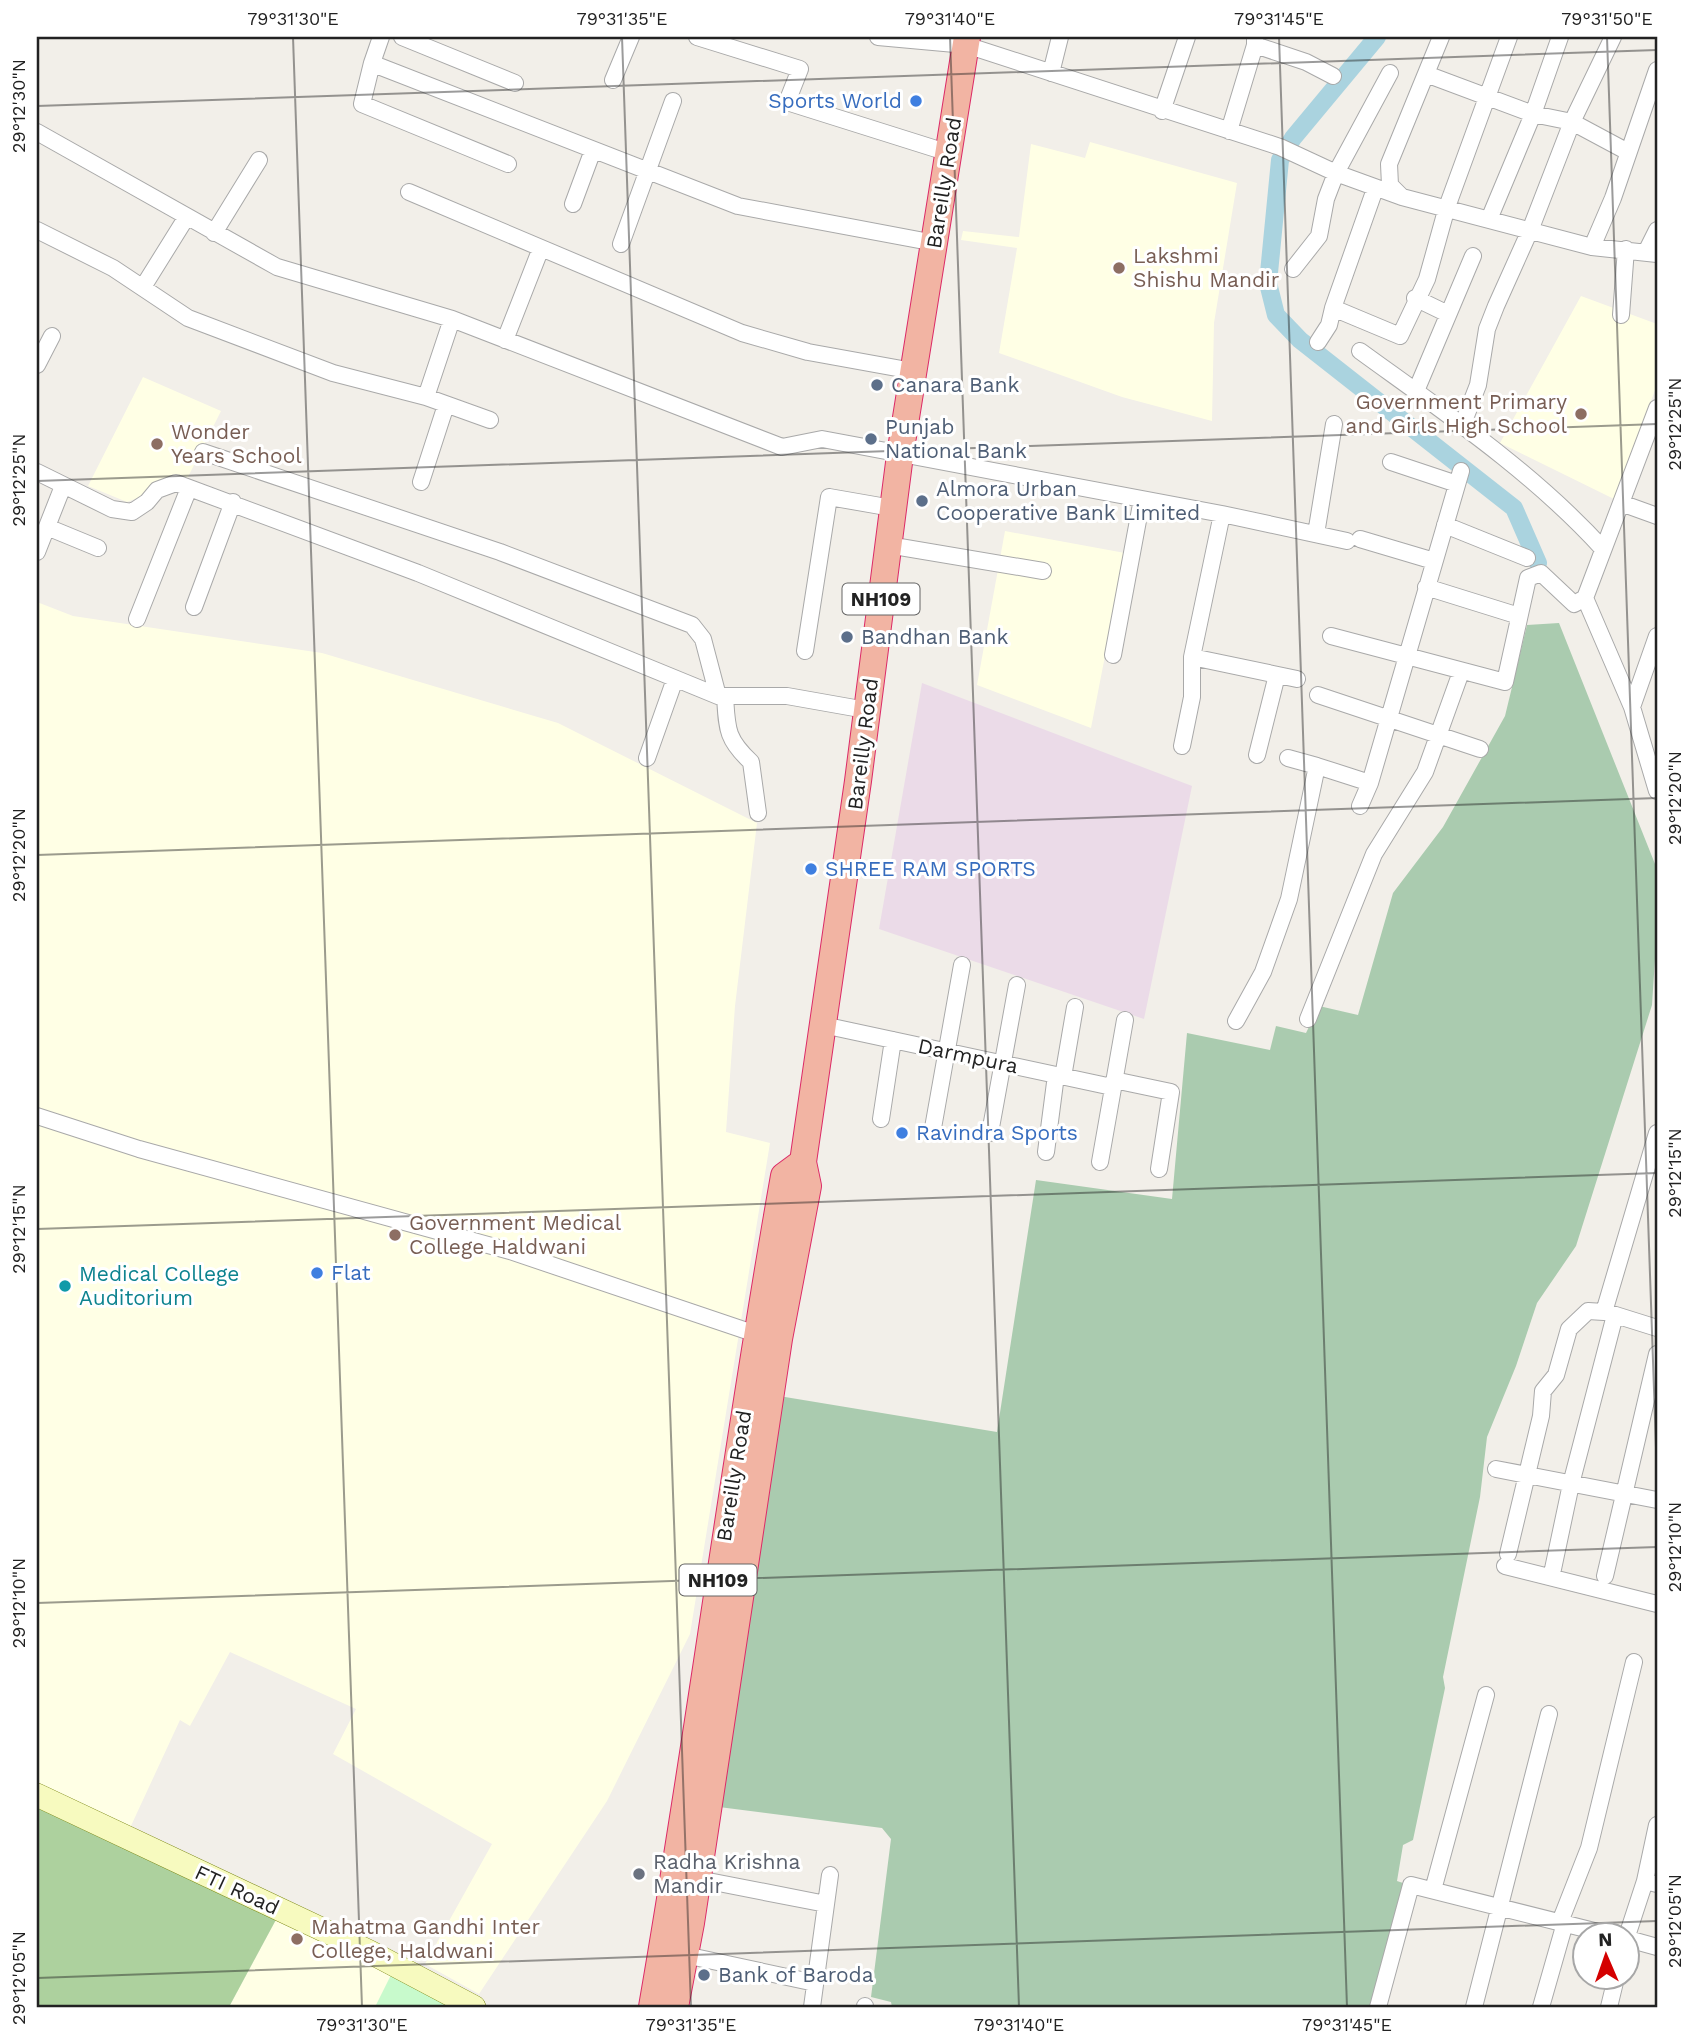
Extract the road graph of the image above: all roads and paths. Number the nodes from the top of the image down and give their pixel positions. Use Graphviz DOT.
graph roads {
  1 [pos="382,37"];
  2 [pos="402,37"];
  3 [pos="631,37"];
  4 [pos="696,37"];
  5 [pos="878,37"];
  6 [pos="1060,37"];
  7 [pos="1187,37"];
  8 [pos="1441,37"];
  9 [pos="1509,37"];
  10 [pos="1560,37"];
  11 [pos="1613,37"];
  12 [pos="967,41"];
  13 [pos="1255,41"];
  14 [pos="372,62"];
  15 [pos="1657,70"];
  16 [pos="1390,72"];
  17 [pos="1051,73"];
  18 [pos="1426,74"];
  19 [pos="1334,76"];
  20 [pos="613,80"];
  21 [pos="515,83"];
  22 [pos="1654,88"];
  23 [pos="1487,97"];
  24 [pos="673,101"];
  25 [pos="1162,111"];
  26 [pos="1533,114"];
  27 [pos="1572,122"];
  28 [pos="37,131"];
  29 [pos="1229,131"];
  30 [pos="593,150"];
  31 [pos="1628,152"];
  32 [pos="949,153"];
  33 [pos="259,160"];
  34 [pos="509,164"];
  35 [pos="647,170"];
  36 [pos="1336,173"];
  37 [pos="1375,189"];
  38 [pos="409,192"];
  39 [pos="1402,197"];
  40 [pos="573,204"];
  41 [pos="1447,207"];
  42 [pos="186,218"];
  43 [pos="1490,218"];
  44 [pos="1531,229"];
  45 [pos="37,230"];
  46 [pos="1657,230"];
  47 [pos="214,233"];
  48 [pos="935,243"];
  49 [pos="621,244"];
  50 [pos="1592,247"];
  51 [pos="541,248"];
  52 [pos="1626,249"];
  53 [pos="1652,253"];
  54 [pos="1473,256"];
  55 [pos="1293,269"];
  56 [pos="143,288"];
  57 [pos="1415,298"];
  58 [pos="1333,308"];
  59 [pos="1448,314"];
  60 [pos="1621,315"];
  61 [pos="452,319"];
  62 [pos="52,337"];
  63 [pos="505,340"];
  64 [pos="1318,342"];
  65 [pos="1360,351"];
  66 [pos="37,365"];
  67 [pos="913,371"];
  68 [pos="1416,391"];
  69 [pos="426,397"];
  70 [pos="446,405"];
  71 [pos="1657,408"];
  72 [pos="490,420"];
  73 [pos="1334,424"];
  74 [pos="1462,426"];
  75 [pos="203,452"];
  76 [pos="900,455"];
  77 [pos="1391,462"];
  78 [pos="37,472"];
  79 [pos="421,482"];
  80 [pos="63,486"];
  81 [pos="190,488"];
  82 [pos="1142,499"];
  83 [pos="233,502"];
  84 [pos="1621,503"];
  85 [pos="892,508"];
  86 [pos="1222,514"];
  87 [pos="1657,516"];
  88 [pos="1445,525"];
  89 [pos="47,527"];
  90 [pos="1316,534"];
  91 [pos="888,545"];
  92 [pos="98,548"];
  93 [pos="1603,549"];
  94 [pos="37,550"];
  95 [pos="1527,558"];
  96 [pos="1434,561"];
  97 [pos="1043,571"];
  98 [pos="1426,587"];
  99 [pos="1585,598"];
  100 [pos="194,607"];
  101 [pos="1520,616"];
  102 [pos="137,619"];
  103 [pos="1332,636"];
  104 [pos="1657,636"];
  105 [pos="806,651"];
  106 [pos="1114,655"];
  107 [pos="1192,657"];
  108 [pos="1407,658"];
  109 [pos="1461,672"];
  110 [pos="1277,675"];
  111 [pos="675,678"];
  112 [pos="1297,680"];
  113 [pos="1318,695"];
  114 [pos="722,696"];
  115 [pos="1632,707"];
  116 [pos="866,710"];
  117 [pos="1389,720"];
  118 [pos="1440,735"];
  119 [pos="1182,746"];
  120 [pos="1480,748"];
  121 [pos="1257,755"];
  122 [pos="647,758"];
  123 [pos="1288,758"];
  124 [pos="1317,766"];
  125 [pos="1370,783"];
  126 [pos="1657,791"];
  127 [pos="1360,806"];
  128 [pos="758,813"];
  129 [pos="962,965"];
  130 [pos="1017,985"];
  131 [pos="1075,1007"];
  132 [pos="1308,1019"];
  133 [pos="1125,1020"];
  134 [pos="1236,1021"];
  135 [pos="823,1024"];
  136 [pos="893,1040"];
  137 [pos="946,1051"];
  138 [pos="1001,1063"];
  139 [pos="1060,1076"];
  140 [pos="1113,1084"];
  141 [pos="37,1116"];
  142 [pos="881,1119"];
  143 [pos="933,1128"];
  144 [pos="990,1133"];
  145 [pos="1657,1133"];
  146 [pos="1046,1152"];
  147 [pos="1100,1162"];
  148 [pos="1159,1168"];
  149 [pos="1609,1313"];
  150 [pos="1657,1328"];
  151 [pos="768,1336"];
  152 [pos="1657,1354"];
  153 [pos="1496,1469"];
  154 [pos="1525,1475"];
  155 [pos="1571,1484"];
  156 [pos="1625,1494"];
  157 [pos="1657,1500"];
  158 [pos="1553,1569"];
  159 [pos="1605,1576"];
  160 [pos="1657,1604"];
  161 [pos="1634,1662"];
  162 [pos="1486,1695"];
  163 [pos="1549,1714"];
  164 [pos="37,1795"];
  165 [pos="1657,1825"];
  166 [pos="831,1875"];
  167 [pos="698,1879"];
  168 [pos="1651,1883"];
  169 [pos="1433,1890"];
  170 [pos="827,1903"];
  171 [pos="1502,1907"];
  172 [pos="1563,1922"];
  173 [pos="1634,1922"];
  174 [pos="1572,1924"];
  175 [pos="685,1955"];
  176 [pos="815,1983"];
  177 [pos="474,2007"];
  178 [pos="652,2007"];
  179 [pos="675,2007"];
  180 [pos="812,2007"];
  181 [pos="1378,2007"];
  182 [pos="1474,2007"];
  183 [pos="1541,2007"];
  1 -- 14 [label="street"];
  2 -- 21 [label="street"];
  3 -- 20 [label="street"];
  4 -- 32 [label="street"];
  5 -- 12 [label="street"];
  6 -- 17 [label="street"];
  7 -- 25 [label="street"];
  8 -- 18 [label="street"];
  9 -- 23 [label="street"];
  10 -- 26 [label="street"];
  11 -- 27 [label="street"];
  12 -- 17 [label="street"];
  12 -- 32 [label="highway, Bareilly Road / NH109"];
  13 -- 19 [label="street"];
  13 -- 29 [label="street"];
  14 -- 30 [label="street"];
  14 -- 34 [label="street"];
  15 -- 22 [label="street"];
  16 -- 36 [label="street"];
  17 -- 25 [label="street"];
  18 -- 23 [label="street"];
  18 -- 39 [label="street"];
  22 -- 31 [label="street"];
  23 -- 26 [label="street"];
  23 -- 41 [label="street"];
  24 -- 35 [label="street"];
  25 -- 29 [label="street"];
  26 -- 27 [label="street"];
  26 -- 43 [label="street"];
  27 -- 31 [label="street"];
  27 -- 44 [label="street"];
  28 -- 42 [label="street"];
  29 -- 36 [label="street"];
  30 -- 35 [label="street"];
  30 -- 40 [label="street"];
  31 -- 50 [label="street"];
  32 -- 48 [label="highway, Bareilly Road / NH109"];
  33 -- 47 [label="street"];
  35 -- 48 [label="street"];
  35 -- 49 [label="street"];
  36 -- 37 [label="street"];
  36 -- 55 [label="street"];
  37 -- 39 [label="street"];
  37 -- 58 [label="street"];
  38 -- 51 [label="street"];
  39 -- 41 [label="street"];
  41 -- 43 [label="street"];
  41 -- 57 [label="street"];
  42 -- 47 [label="street"];
  42 -- 56 [label="street"];
  43 -- 44 [label="street"];
  44 -- 50 [label="street"];
  44 -- 74 [label="street"];
  45 -- 56 [label="street"];
  46 -- 53 [label="street"];
  47 -- 61 [label="street"];
  48 -- 67 [label="highway, Bareilly Road / NH109"];
  50 -- 52 [label="street"];
  51 -- 63 [label="street"];
  51 -- 67 [label="street"];
  52 -- 53 [label="street"];
  52 -- 60 [label="street"];
  54 -- 59 [label="street"];
  56 -- 69 [label="street"];
  57 -- 58 [label="street"];
  57 -- 59 [label="street"];
  58 -- 64 [label="street"];
  59 -- 68 [label="street"];
  61 -- 63 [label="street"];
  61 -- 69 [label="street"];
  62 -- 66 [label="street"];
  63 -- 76 [label="street"];
  65 -- 68 [label="street"];
  67 -- 76 [label="highway, Bareilly Road / NH109"];
  68 -- 74 [label="street"];
  69 -- 70 [label="street"];
  70 -- 72 [label="street"];
  70 -- 79 [label="street"];
  71 -- 84 [label="street"];
  73 -- 90 [label="street"];
  74 -- 93 [label="street"];
  75 -- 114 [label="street"];
  76 -- 82 [label="street"];
  76 -- 85 [label="highway, Bareilly Road / NH109"];
  77 -- 88 [label="street"];
  78 -- 80 [label="street"];
  80 -- 81 [label="street"];
  80 -- 89 [label="street"];
  81 -- 83 [label="street"];
  81 -- 102 [label="street"];
  82 -- 86 [label="street"];
  82 -- 106 [label="street"];
  83 -- 100 [label="street"];
  83 -- 111 [label="street"];
  84 -- 87 [label="street"];
  84 -- 93 [label="street"];
  85 -- 91 [label="highway, Bareilly Road / NH109"];
  85 -- 105 [label="street"];
  86 -- 90 [label="street"];
  86 -- 107 [label="street"];
  88 -- 95 [label="street"];
  88 -- 96 [label="street"];
  89 -- 92 [label="street"];
  89 -- 94 [label="street"];
  90 -- 96 [label="street"];
  91 -- 97 [label="street"];
  91 -- 116 [label="highway, Bareilly Road / NH109"];
  93 -- 99 [label="street"];
  96 -- 98 [label="street"];
  98 -- 101 [label="street"];
  98 -- 108 [label="street"];
  99 -- 101 [label="street"];
  99 -- 115 [label="street"];
  101 -- 109 [label="street"];
  103 -- 108 [label="street"];
  104 -- 115 [label="street"];
  107 -- 110 [label="street"];
  107 -- 119 [label="street"];
  108 -- 109 [label="street"];
  108 -- 117 [label="street"];
  109 -- 118 [label="street"];
  110 -- 112 [label="street"];
  110 -- 121 [label="street"];
  111 -- 114 [label="street"];
  111 -- 122 [label="street"];
  113 -- 117 [label="street"];
  114 -- 116 [label="street"];
  114 -- 128 [label="street"];
  115 -- 126 [label="street"];
  116 -- 135 [label="highway, Bareilly Road / NH109"];
  117 -- 118 [label="street"];
  117 -- 125 [label="street"];
  118 -- 120 [label="street"];
  118 -- 132 [label="street"];
  123 -- 124 [label="street"];
  124 -- 125 [label="street"];
  124 -- 134 [label="street"];
  125 -- 127 [label="street"];
  129 -- 137 [label="street"];
  130 -- 138 [label="street"];
  131 -- 139 [label="street"];
  133 -- 140 [label="street"];
  135 -- 136 [label="street, Darmpura"];
  135 -- 151 [label="highway, Bareilly Road / NH109"];
  136 -- 137 [label="street, Darmpura"];
  136 -- 142 [label="street"];
  137 -- 138 [label="street, Darmpura"];
  137 -- 143 [label="street"];
  138 -- 139 [label="street, Darmpura"];
  138 -- 144 [label="street"];
  139 -- 140 [label="street, Darmpura"];
  139 -- 146 [label="street"];
  140 -- 147 [label="street"];
  140 -- 148 [label="street, Darmpura"];
  141 -- 151 [label="street"];
  145 -- 149 [label="street"];
  149 -- 150 [label="street"];
  149 -- 154 [label="street"];
  149 -- 155 [label="street"];
  151 -- 167 [label="highway, Bareilly Road / NH109"];
  151 -- 178 [label="highway, Bareilly Road / NH109"];
  152 -- 156 [label="street"];
  153 -- 154 [label="street"];
  154 -- 155 [label="street"];
  154 -- 160 [label="street"];
  155 -- 156 [label="street"];
  155 -- 158 [label="street"];
  156 -- 157 [label="street"];
  156 -- 159 [label="street"];
  161 -- 172 [label="street"];
  162 -- 169 [label="street"];
  163 -- 171 [label="street"];
  164 -- 177 [label="main road, FTI Road"];
  165 -- 168 [label="street"];
  166 -- 170 [label="street"];
  167 -- 170 [label="street"];
  167 -- 175 [label="highway, Bareilly Road / NH109"];
  168 -- 173 [label="street"];
  169 -- 171 [label="street"];
  169 -- 181 [label="street"];
  170 -- 176 [label="street"];
  171 -- 172 [label="street"];
  171 -- 182 [label="street"];
  172 -- 174 [label="street"];
  172 -- 183 [label="street"];
  175 -- 176 [label="street"];
  175 -- 179 [label="highway, Bareilly Road / NH109"];
  176 -- 180 [label="street"];
}
